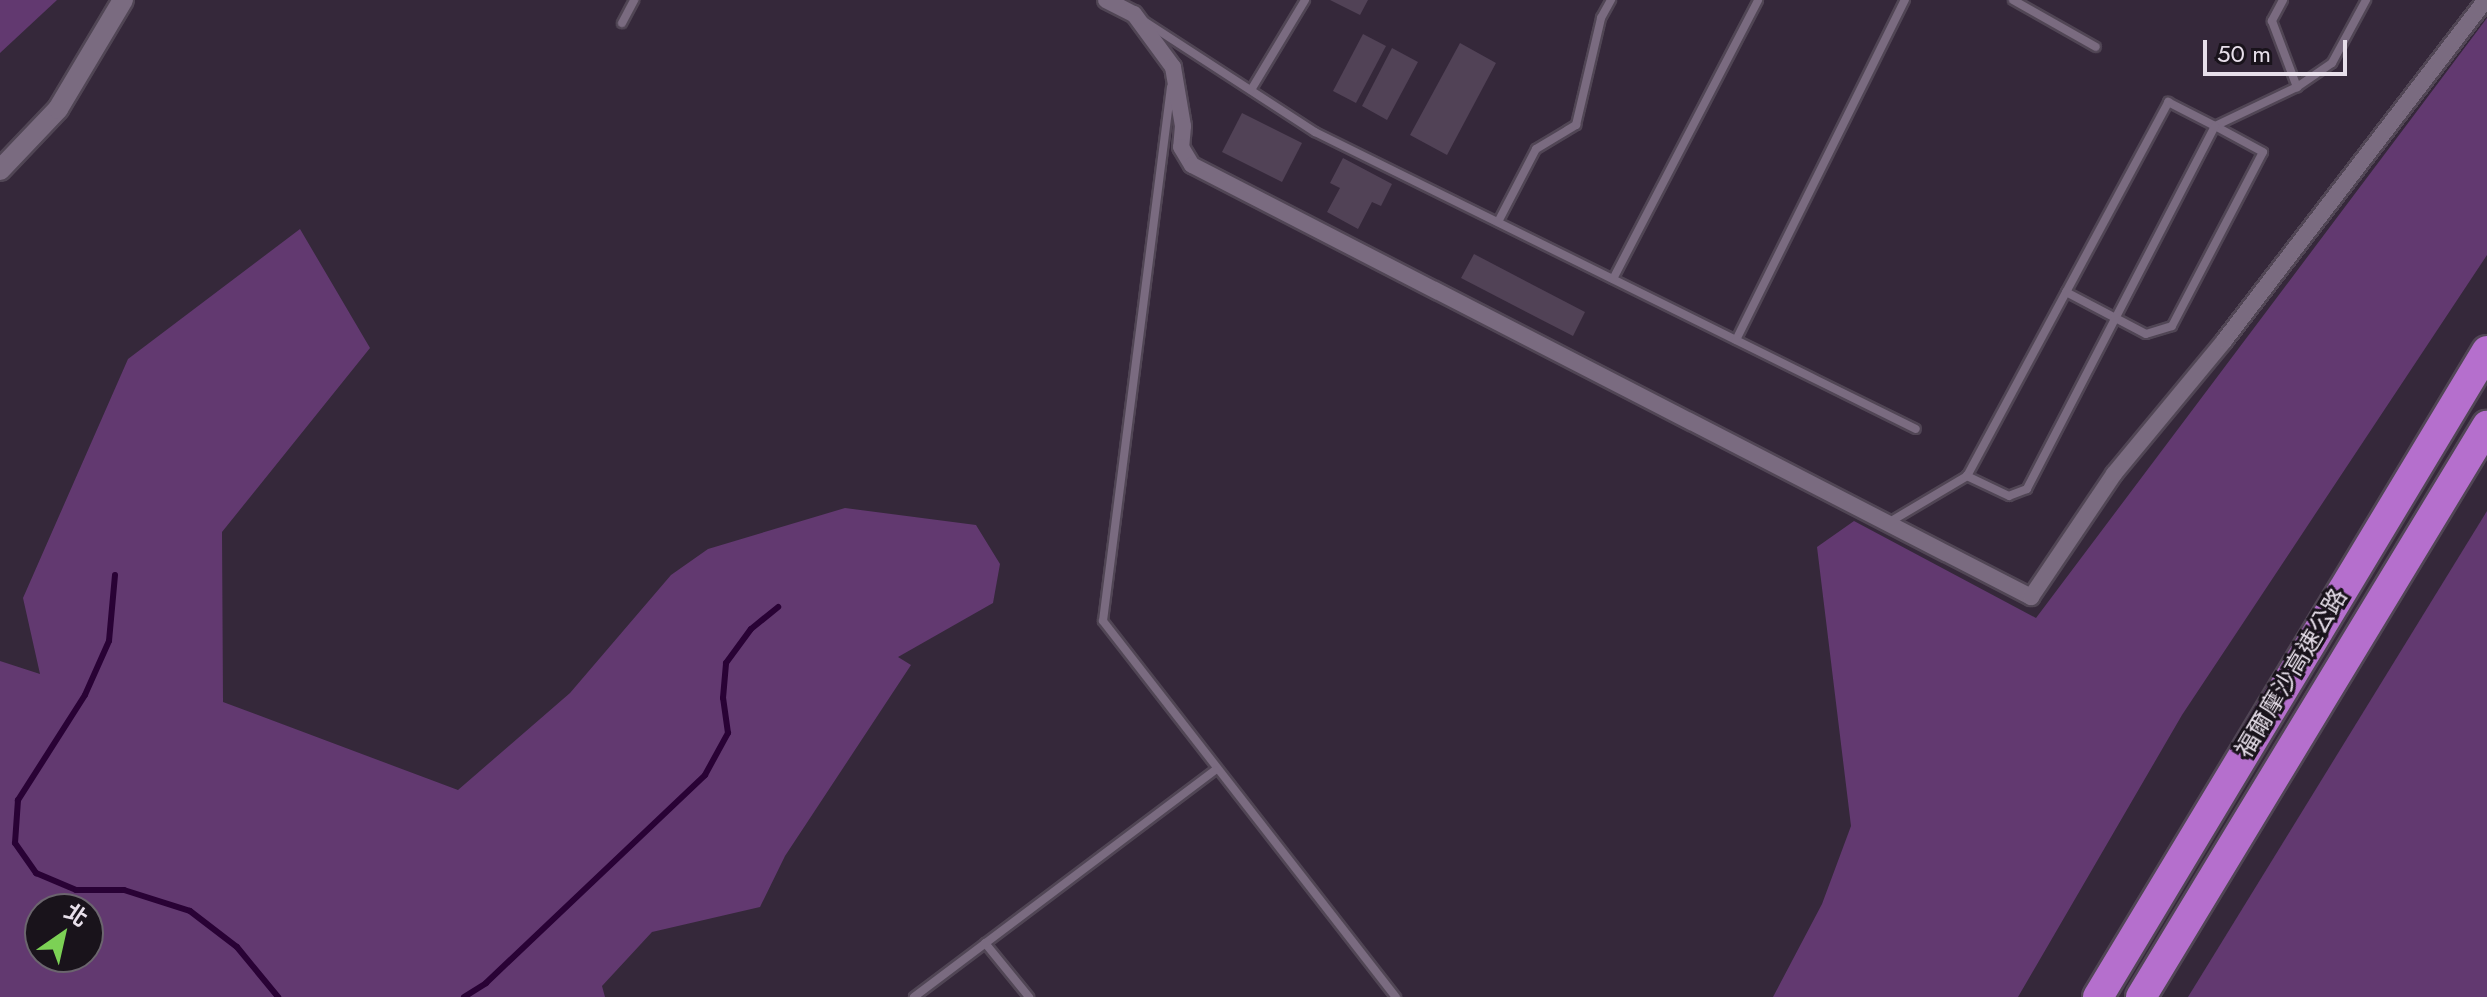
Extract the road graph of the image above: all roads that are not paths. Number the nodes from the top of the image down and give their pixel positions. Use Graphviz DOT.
graph roads {
  1 [pos="123,0"];
  2 [pos="634,0"];
  3 [pos="1106,0"];
  4 [pos="1305,0"];
  5 [pos="1611,0"];
  6 [pos="1758,0"];
  7 [pos="1905,0"];
  8 [pos="2013,0"];
  9 [pos="2283,0"];
  10 [pos="2366,0"];
  11 [pos="2486,0"];
  12 [pos="1134,14"];
  13 [pos="622,23"];
  14 [pos="2096,47"];
  15 [pos="1173,67"];
  16 [pos="2297,87"];
  17 [pos="1251,90"];
  18 [pos="2215,126"];
  19 [pos="0,170"];
  20 [pos="1498,222"];
  21 [pos="1613,279"];
  22 [pos="2066,292"];
  23 [pos="2115,318"];
  24 [pos="1736,340"];
  25 [pos="2487,351"];
  26 [pos="2487,426"];
  27 [pos="1916,429"];
  28 [pos="1967,476"];
  29 [pos="1887,523"];
  30 [pos="1215,770"];
  31 [pos="985,943"];
  32 [pos="914,997"];
  33 [pos="1029,997"];
  34 [pos="1396,997"];
  35 [pos="2098,997"];
  36 [pos="2141,997"];
  1 -- 19 [label="street"];
  2 -- 13 [label="lane"];
  3 -- 12 [label="street"];
  4 -- 17 [label="lane"];
  5 -- 20 [label="lane"];
  6 -- 21 [label="lane"];
  7 -- 24 [label="lane"];
  8 -- 14 [label="lane"];
  9 -- 16 [label="lane"];
  10 -- 16 [label="lane"];
  11 -- 29 [label="street"];
  12 -- 15 [label="street"];
  12 -- 17 [label="lane"];
  15 -- 29 [label="street"];
  15 -- 30 [label="lane"];
  16 -- 18 [label="lane"];
  17 -- 20 [label="lane"];
  18 -- 22 [label="lane"];
  18 -- 23 [label="lane"];
  18 -- 23 [label="lane"];
  20 -- 21 [label="lane"];
  21 -- 24 [label="lane"];
  22 -- 23 [label="lane"];
  22 -- 28 [label="lane"];
  23 -- 28 [label="lane"];
  24 -- 27 [label="lane"];
  25 -- 35 [label="highway, 福爾摩沙高速公路"];
  26 -- 36 [label="highway, 福爾摩沙高速公路"];
  28 -- 29 [label="lane"];
  30 -- 31 [label="lane"];
  30 -- 34 [label="lane"];
  31 -- 32 [label="lane"];
  31 -- 33 [label="lane"];
}
